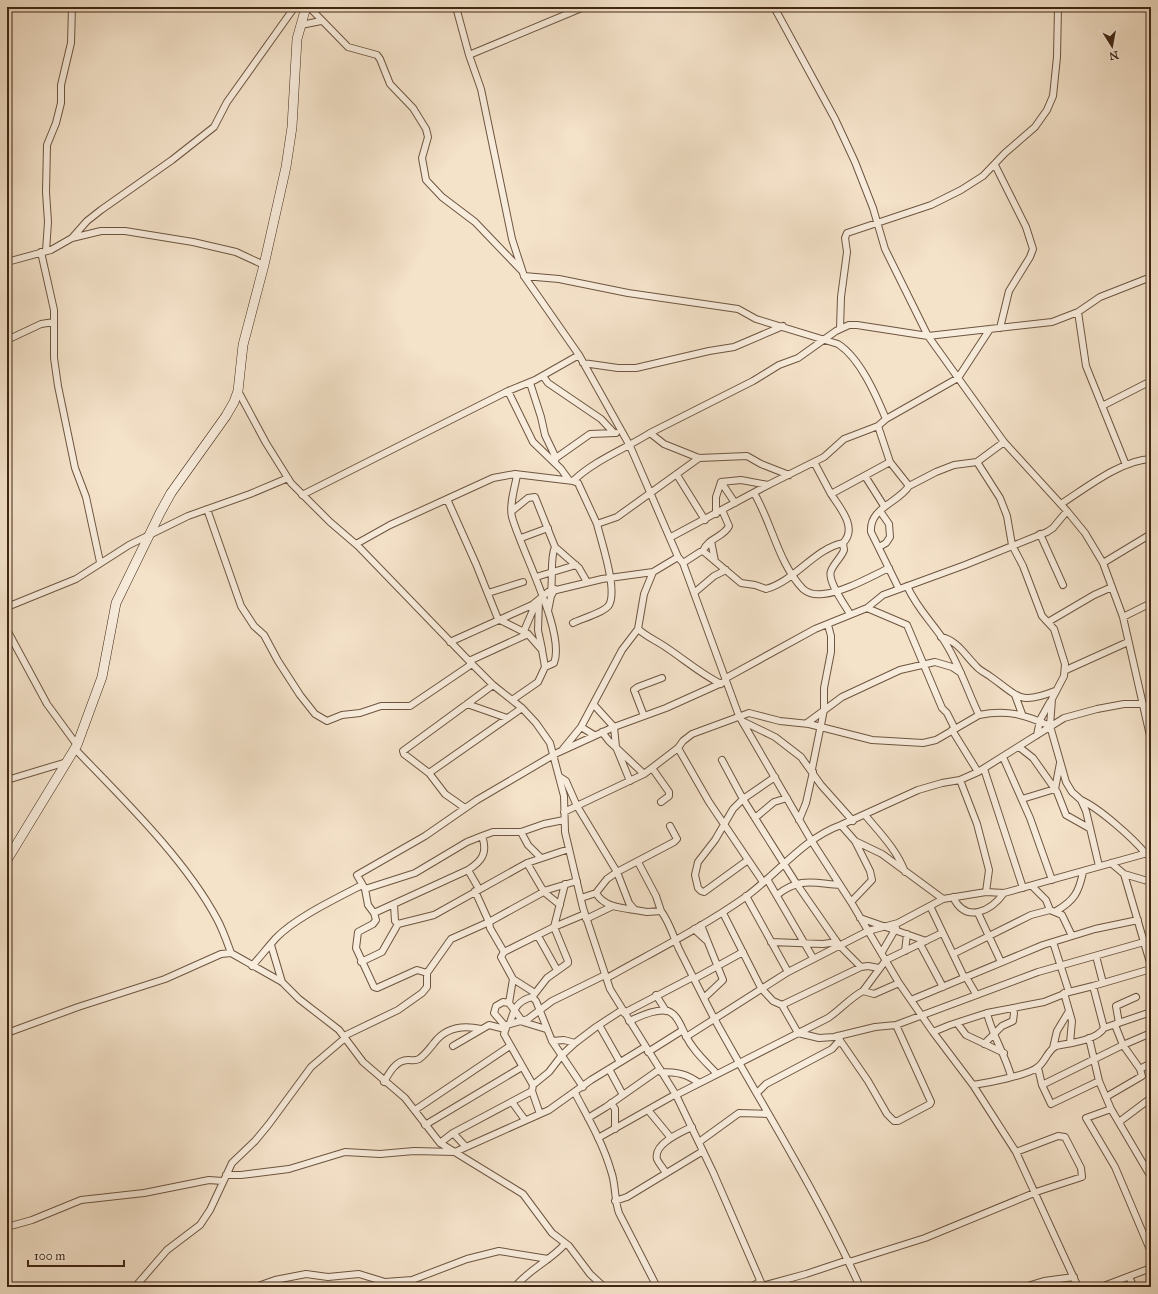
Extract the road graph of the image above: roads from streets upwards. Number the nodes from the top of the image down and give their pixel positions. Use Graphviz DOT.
graph roads {
  1 [pos="10,7"];
  2 [pos="72,7"];
  3 [pos="456,7"];
  4 [pos="584,7"];
  5 [pos="774,7"];
  6 [pos="1058,7"];
  7 [pos="7,8"];
  8 [pos="293,8"];
  9 [pos="306,9"];
  10 [pos="321,20"];
  11 [pos="301,25"];
  12 [pos="469,54"];
  13 [pos="995,165"];
  14 [pos="877,223"];
  15 [pos="72,238"];
  16 [pos="43,251"];
  17 [pos="7,262"];
  18 [pos="264,265"];
  19 [pos="524,274"];
  20 [pos="1151,277"];
  21 [pos="1078,312"];
  22 [pos="54,322"];
  23 [pos="783,326"];
  24 [pos="1000,328"];
  25 [pos="840,329"];
  26 [pos="990,329"];
  27 [pos="928,336"];
  28 [pos="7,340"];
  29 [pos="823,340"];
  30 [pos="579,355"];
  31 [pos="583,363"];
  32 [pos="543,376"];
  33 [pos="958,378"];
  34 [pos="1151,381"];
  35 [pos="530,383"];
  36 [pos="238,390"];
  37 [pos="508,391"];
  38 [pos="1102,406"];
  39 [pos="886,419"];
  40 [pos="878,426"];
  41 [pos="614,432"];
  42 [pos="622,433"];
  43 [pos="650,433"];
  44 [pos="1004,442"];
  45 [pos="630,446"];
  46 [pos="699,458"];
  47 [pos="1151,459"];
  48 [pos="555,460"];
  49 [pos="814,462"];
  50 [pos="890,462"];
  51 [pos="976,462"];
  52 [pos="1126,465"];
  53 [pos="517,475"];
  54 [pos="677,475"];
  55 [pos="789,475"];
  56 [pos="865,476"];
  57 [pos="288,478"];
  58 [pos="571,481"];
  59 [pos="721,482"];
  60 [pos="768,485"];
  61 [pos="909,486"];
  62 [pos="652,493"];
  63 [pos="754,493"];
  64 [pos="831,494"];
  65 [pos="302,495"];
  66 [pos="447,499"];
  67 [pos="735,503"];
  68 [pos="1061,504"];
  69 [pos="882,508"];
  70 [pos="207,509"];
  71 [pos="722,510"];
  72 [pos="512,511"];
  73 [pos="1067,511"];
  74 [pos="716,514"];
  75 [pos="705,520"];
  76 [pos="597,524"];
  77 [pos="548,528"];
  78 [pos="1040,534"];
  79 [pos="1151,534"];
  80 [pos="150,535"];
  81 [pos="671,537"];
  82 [pos="521,538"];
  83 [pos="711,540"];
  84 [pos="843,543"];
  85 [pos="356,544"];
  86 [pos="1012,545"];
  87 [pos="555,546"];
  88 [pos="879,546"];
  89 [pos="703,551"];
  90 [pos="678,557"];
  91 [pos="715,561"];
  92 [pos="100,562"];
  93 [pos="683,563"];
  94 [pos="1103,563"];
  95 [pos="576,565"];
  96 [pos="889,568"];
  97 [pos="726,570"];
  98 [pos="553,572"];
  99 [pos="653,572"];
  100 [pos="793,573"];
  101 [pos="536,577"];
  102 [pos="611,578"];
  103 [pos="523,582"];
  104 [pos="587,582"];
  105 [pos="1063,584"];
  106 [pos="907,586"];
  107 [pos="1112,587"];
  108 [pos="899,589"];
  109 [pos="553,590"];
  110 [pos="836,591"];
  111 [pos="488,593"];
  112 [pos="694,593"];
  113 [pos="539,600"];
  114 [pos="1151,603"];
  115 [pos="7,607"];
  116 [pos="868,608"];
  117 [pos="548,611"];
  118 [pos="850,614"];
  119 [pos="1123,617"];
  120 [pos="498,619"];
  121 [pos="1048,622"];
  122 [pos="573,623"];
  123 [pos="828,625"];
  124 [pos="638,629"];
  125 [pos="7,630"];
  126 [pos="526,632"];
  127 [pos="941,637"];
  128 [pos="450,642"];
  129 [pos="1128,642"];
  130 [pos="542,650"];
  131 [pos="470,662"];
  132 [pos="922,665"];
  133 [pos="545,667"];
  134 [pos="1066,670"];
  135 [pos="961,673"];
  136 [pos="662,678"];
  137 [pos="724,681"];
  138 [pos="493,685"];
  139 [pos="1055,691"];
  140 [pos="1015,695"];
  141 [pos="1052,699"];
  142 [pos="512,700"];
  143 [pos="467,704"];
  144 [pos="1143,704"];
  145 [pos="594,705"];
  146 [pos="522,708"];
  147 [pos="824,710"];
  148 [pos="1022,714"];
  149 [pos="979,715"];
  150 [pos="644,716"];
  151 [pos="507,718"];
  152 [pos="741,718"];
  153 [pos="1040,720"];
  154 [pos="806,723"];
  155 [pos="819,726"];
  156 [pos="1050,726"];
  157 [pos="581,727"];
  158 [pos="614,727"];
  159 [pos="954,729"];
  160 [pos="602,732"];
  161 [pos="594,735"];
  162 [pos="1037,735"];
  163 [pos="1151,740"];
  164 [pos="76,746"];
  165 [pos="616,747"];
  166 [pos="1019,747"];
  167 [pos="678,748"];
  168 [pos="562,750"];
  169 [pos="554,755"];
  170 [pos="1003,757"];
  171 [pos="722,760"];
  172 [pos="67,762"];
  173 [pos="1061,762"];
  174 [pos="652,768"];
  175 [pos="812,770"];
  176 [pos="981,770"];
  177 [pos="429,773"];
  178 [pos="644,774"];
  179 [pos="775,777"];
  180 [pos="560,778"];
  181 [pos="7,780"];
  182 [pos="960,780"];
  183 [pos="630,781"];
  184 [pos="1055,789"];
  185 [pos="787,798"];
  186 [pos="742,799"];
  187 [pos="1022,799"];
  188 [pos="1081,800"];
  189 [pos="661,802"];
  190 [pos="577,806"];
  191 [pos="465,808"];
  192 [pos="564,812"];
  193 [pos="865,815"];
  194 [pos="755,818"];
  195 [pos="564,820"];
  196 [pos="800,820"];
  197 [pos="853,820"];
  198 [pos="724,824"];
  199 [pos="841,825"];
  200 [pos="670,826"];
  201 [pos="1089,828"];
  202 [pos="521,832"];
  203 [pos="482,836"];
  204 [pos="811,840"];
  205 [pos="855,841"];
  206 [pos="868,848"];
  207 [pos="569,849"];
  208 [pos="1148,853"];
  209 [pos="541,858"];
  210 [pos="7,860"];
  211 [pos="748,860"];
  212 [pos="865,860"];
  213 [pos="527,862"];
  214 [pos="638,862"];
  215 [pos="1111,863"];
  216 [pos="785,865"];
  217 [pos="1099,866"];
  218 [pos="468,870"];
  219 [pos="617,872"];
  220 [pos="906,872"];
  221 [pos="1082,872"];
  222 [pos="1124,874"];
  223 [pos="1052,880"];
  224 [pos="576,881"];
  225 [pos="765,881"];
  226 [pos="1151,882"];
  227 [pos="796,883"];
  228 [pos="565,884"];
  229 [pos="840,885"];
  230 [pos="1032,886"];
  231 [pos="363,887"];
  232 [pos="1023,888"];
  233 [pos="477,890"];
  234 [pos="544,892"];
  235 [pos="986,892"];
  236 [pos="596,893"];
  237 [pos="1004,893"];
  238 [pos="777,895"];
  239 [pos="746,896"];
  240 [pos="953,897"];
  241 [pos="581,898"];
  242 [pos="943,899"];
  243 [pos="851,902"];
  244 [pos="394,905"];
  245 [pos="560,905"];
  246 [pos="614,906"];
  247 [pos="930,906"];
  248 [pos="635,910"];
  249 [pos="1053,910"];
  250 [pos="661,911"];
  251 [pos="723,912"];
  252 [pos="978,913"];
  253 [pos="374,914"];
  254 [pos="585,916"];
  255 [pos="860,918"];
  256 [pos="1138,920"];
  257 [pos="488,922"];
  258 [pos="898,923"];
  259 [pos="398,924"];
  260 [pos="701,925"];
  261 [pos="886,926"];
  262 [pos="554,927"];
  263 [pos="694,929"];
  264 [pos="868,930"];
  265 [pos="896,930"];
  266 [pos="942,933"];
  267 [pos="907,934"];
  268 [pos="538,936"];
  269 [pos="989,936"];
  270 [pos="1072,936"];
  271 [pos="675,940"];
  272 [pos="706,940"];
  273 [pos="771,942"];
  274 [pos="923,942"];
  275 [pos="1053,942"];
  276 [pos="1144,942"];
  277 [pos="804,943"];
  278 [pos="838,944"];
  279 [pos="271,945"];
  280 [pos="905,951"];
  281 [pos="504,952"];
  282 [pos="743,952"];
  283 [pos="882,952"];
  284 [pos="231,954"];
  285 [pos="953,954"];
  286 [pos="1096,956"];
  287 [pos="813,958"];
  288 [pos="886,960"];
  289 [pos="361,962"];
  290 [pos="1001,962"];
  291 [pos="252,966"];
  292 [pos="718,966"];
  293 [pos="1060,966"];
  294 [pos="861,967"];
  295 [pos="1151,967"];
  296 [pos="879,968"];
  297 [pos="557,970"];
  298 [pos="788,972"];
  299 [pos="427,974"];
  300 [pos="606,976"];
  301 [pos="965,977"];
  302 [pos="694,978"];
  303 [pos="513,979"];
  304 [pos="282,982"];
  305 [pos="899,983"];
  306 [pos="1103,983"];
  307 [pos="1093,986"];
  308 [pos="943,987"];
  309 [pos="761,988"];
  310 [pos="863,991"];
  311 [pos="1066,993"];
  312 [pos="976,994"];
  313 [pos="533,995"];
  314 [pos="656,995"];
  315 [pos="1136,997"];
  316 [pos="704,998"];
  317 [pos="912,1000"];
  318 [pos="509,1003"];
  319 [pos="782,1005"];
  320 [pos="1013,1008"];
  321 [pos="514,1010"];
  322 [pos="540,1011"];
  323 [pos="666,1011"];
  324 [pos="1069,1011"];
  325 [pos="623,1012"];
  326 [pos="1151,1012"];
  327 [pos="494,1013"];
  328 [pos="987,1013"];
  329 [pos="922,1016"];
  330 [pos="715,1019"];
  331 [pos="629,1021"];
  332 [pos="523,1022"];
  333 [pos="957,1023"];
  334 [pos="1117,1024"];
  335 [pos="489,1025"];
  336 [pos="599,1025"];
  337 [pos="896,1025"];
  338 [pos="507,1027"];
  339 [pos="1104,1028"];
  340 [pos="481,1029"];
  341 [pos="546,1029"];
  342 [pos="683,1030"];
  343 [pos="933,1032"];
  344 [pos="1151,1032"];
  345 [pos="7,1033"];
  346 [pos="798,1033"];
  347 [pos="994,1033"];
  348 [pos="344,1037"];
  349 [pos="686,1037"];
  350 [pos="838,1038"];
  351 [pos="1089,1038"];
  352 [pos="552,1041"];
  353 [pos="575,1043"];
  354 [pos="1070,1043"];
  355 [pos="984,1044"];
  356 [pos="1123,1045"];
  357 [pos="453,1046"];
  358 [pos="510,1046"];
  359 [pos="1052,1048"];
  360 [pos="646,1049"];
  361 [pos="1004,1053"];
  362 [pos="562,1055"];
  363 [pos="1094,1060"];
  364 [pos="620,1062"];
  365 [pos="740,1063"];
  366 [pos="1151,1063"];
  367 [pos="522,1067"];
  368 [pos="1038,1068"];
  369 [pos="609,1069"];
  370 [pos="1140,1069"];
  371 [pos="660,1071"];
  372 [pos="717,1074"];
  373 [pos="1011,1076"];
  374 [pos="1099,1081"];
  375 [pos="384,1082"];
  376 [pos="699,1083"];
  377 [pos="973,1085"];
  378 [pos="1042,1085"];
  379 [pos="583,1087"];
  380 [pos="532,1088"];
  381 [pos="575,1093"];
  382 [pos="757,1093"];
  383 [pos="623,1095"];
  384 [pos="676,1095"];
  385 [pos="1106,1097"];
  386 [pos="1151,1098"];
  387 [pos="512,1102"];
  388 [pos="611,1104"];
  389 [pos="1111,1109"];
  390 [pos="415,1110"];
  391 [pos="648,1110"];
  392 [pos="540,1114"];
  393 [pos="768,1114"];
  394 [pos="588,1118"];
  395 [pos="525,1120"];
  396 [pos="1119,1122"];
  397 [pos="425,1125"];
  398 [pos="692,1127"];
  399 [pos="615,1129"];
  400 [pos="452,1133"];
  401 [pos="598,1138"];
  402 [pos="671,1138"];
  403 [pos="699,1142"];
  404 [pos="440,1143"];
  405 [pos="466,1147"];
  406 [pos="704,1151"];
  407 [pos="455,1152"];
  408 [pos="1016,1152"];
  409 [pos="666,1172"];
  410 [pos="226,1174"];
  411 [pos="1151,1177"];
  412 [pos="222,1181"];
  413 [pos="1035,1194"];
  414 [pos="615,1201"];
  415 [pos="7,1227"];
  416 [pos="565,1244"];
  417 [pos="1151,1252"];
  418 [pos="548,1259"];
  419 [pos="849,1261"];
  420 [pos="1151,1268"];
  421 [pos="1074,1277"];
  422 [pos="1129,1277"];
  423 [pos="762,1285"];
  424 [pos="135,1287"];
  425 [pos="242,1287"];
  426 [pos="515,1287"];
  427 [pos="604,1287"];
  428 [pos="657,1287"];
  429 [pos="750,1287"];
  430 [pos="860,1287"];
  431 [pos="1024,1287"];
  432 [pos="1078,1287"];
  433 [pos="1101,1287"];
  434 [pos="1134,1287"];
  1 -- 7 [label="street"];
  2 -- 16 [label="street"];
  3 -- 12 [label="street"];
  4 -- 12 [label="street"];
  5 -- 14 [label="street"];
  6 -- 13 [label="street"];
  8 -- 9 [label="street"];
  8 -- 15 [label="street"];
  9 -- 10 [label="street"];
  9 -- 11 [label="street"];
  10 -- 11 [label="street"];
  10 -- 19 [label="street"];
  11 -- 18 [label="street"];
  12 -- 19 [label="street"];
  13 -- 14 [label="street"];
  13 -- 24 [label="street"];
  14 -- 25 [label="street"];
  14 -- 27 [label="street"];
  15 -- 16 [label="street"];
  15 -- 18 [label="street"];
  16 -- 17 [label="street"];
  16 -- 22 [label="street"];
  18 -- 36 [label="street"];
  19 -- 23 [label="street"];
  19 -- 30 [label="street"];
  20 -- 21 [label="street"];
  21 -- 24 [label="street"];
  21 -- 38 [label="street"];
  22 -- 28 [label="street"];
  22 -- 92 [label="street"];
  23 -- 29 [label="street"];
  23 -- 31 [label="street"];
  24 -- 26 [label="street"];
  25 -- 27 [label="street"];
  25 -- 29 [label="street"];
  26 -- 27 [label="street"];
  26 -- 33 [label="street"];
  27 -- 33 [label="street"];
  29 -- 39 [label="street"];
  29 -- 43 [label="street"];
  30 -- 31 [label="street"];
  30 -- 32 [label="street"];
  31 -- 42 [label="street"];
  32 -- 35 [label="street"];
  32 -- 41 [label="street"];
  33 -- 39 [label="street"];
  33 -- 44 [label="street"];
  34 -- 38 [label="street"];
  35 -- 37 [label="street"];
  35 -- 48 [label="street"];
  36 -- 57 [label="street"];
  36 -- 80 [label="street"];
  37 -- 48 [label="street"];
  37 -- 65 [label="street"];
  38 -- 52 [label="street"];
  39 -- 40 [label="street"];
  40 -- 49 [label="street"];
  40 -- 50 [label="street"];
  41 -- 42 [label="street"];
  41 -- 48 [label="street"];
  42 -- 45 [label="street"];
  43 -- 45 [label="street"];
  43 -- 46 [label="street"];
  44 -- 51 [label="street"];
  44 -- 68 [label="street"];
  45 -- 58 [label="street"];
  45 -- 62 [label="street"];
  46 -- 54 [label="street"];
  46 -- 55 [label="street"];
  47 -- 52 [label="street"];
  48 -- 58 [label="street"];
  49 -- 55 [label="street"];
  49 -- 64 [label="street"];
  50 -- 56 [label="street"];
  50 -- 61 [label="street"];
  51 -- 61 [label="street"];
  51 -- 86 [label="street"];
  52 -- 68 [label="street"];
  53 -- 58 [label="street"];
  53 -- 66 [label="street"];
  53 -- 72 [label="street"];
  54 -- 62 [label="street"];
  54 -- 75 [label="street"];
  55 -- 60 [label="street"];
  56 -- 64 [label="street"];
  56 -- 69 [label="street"];
  57 -- 65 [label="street"];
  57 -- 70 [label="street"];
  58 -- 76 [label="street"];
  59 -- 60 [label="street"];
  59 -- 67 [label="street"];
  59 -- 74 [label="street"];
  60 -- 63 [label="street"];
  61 -- 69 [label="street"];
  62 -- 76 [label="street"];
  62 -- 81 [label="street"];
  63 -- 67 [label="street"];
  63 -- 100 [label="street"];
  64 -- 84 [label="street"];
  65 -- 85 [label="street"];
  66 -- 85 [label="street"];
  66 -- 111 [label="street"];
  67 -- 71 [label="street"];
  68 -- 73 [label="street"];
  69 -- 88 [label="street"];
  69 -- 88 [label="street"];
  70 -- 80 [label="street"];
  70 -- 131 [label="street"];
  71 -- 74 [label="street"];
  71 -- 83 [label="street"];
  72 -- 77 [label="street"];
  72 -- 82 [label="street"];
  73 -- 78 [label="street"];
  73 -- 94 [label="street"];
  74 -- 75 [label="street"];
  75 -- 81 [label="street"];
  76 -- 102 [label="street"];
  77 -- 82 [label="street"];
  77 -- 87 [label="street"];
  78 -- 86 [label="street"];
  78 -- 105 [label="street"];
  79 -- 94 [label="street"];
  80 -- 92 [label="street"];
  80 -- 164 [label="street"];
  81 -- 90 [label="street"];
  82 -- 101 [label="street"];
  83 -- 89 [label="street"];
  83 -- 91 [label="street"];
  84 -- 100 [label="street"];
  84 -- 110 [label="street"];
  85 -- 128 [label="street"];
  86 -- 106 [label="street"];
  86 -- 121 [label="street"];
  87 -- 95 [label="street"];
  87 -- 98 [label="street"];
  88 -- 96 [label="street"];
  89 -- 91 [label="street"];
  89 -- 93 [label="street"];
  90 -- 93 [label="street"];
  90 -- 99 [label="street"];
  91 -- 97 [label="street"];
  92 -- 115 [label="street"];
  93 -- 112 [label="street"];
  94 -- 107 [label="street"];
  95 -- 98 [label="street"];
  95 -- 104 [label="street"];
  96 -- 108 [label="street"];
  96 -- 110 [label="street"];
  97 -- 100 [label="street"];
  97 -- 112 [label="street"];
  98 -- 101 [label="street"];
  98 -- 109 [label="street"];
  99 -- 102 [label="street"];
  99 -- 124 [label="street"];
  100 -- 110 [label="street"];
  101 -- 113 [label="street"];
  102 -- 104 [label="street"];
  102 -- 122 [label="street"];
  103 -- 111 [label="street"];
  104 -- 109 [label="street"];
  106 -- 108 [label="street"];
  106 -- 127 [label="street"];
  107 -- 119 [label="street"];
  107 -- 121 [label="street"];
  108 -- 116 [label="street"];
  109 -- 113 [label="street"];
  109 -- 117 [label="street"];
  110 -- 118 [label="street"];
  111 -- 120 [label="street"];
  112 -- 137 [label="street"];
  113 -- 117 [label="street"];
  113 -- 120 [label="street"];
  113 -- 126 [label="street"];
  113 -- 130 [label="street"];
  114 -- 119 [label="street"];
  116 -- 118 [label="street"];
  116 -- 132 [label="street"];
  117 -- 133 [label="street"];
  118 -- 123 [label="street"];
  119 -- 129 [label="street"];
  120 -- 126 [label="street"];
  120 -- 128 [label="street"];
  121 -- 134 [label="street"];
  123 -- 137 [label="street"];
  123 -- 147 [label="street"];
  124 -- 137 [label="street"];
  124 -- 145 [label="street"];
  125 -- 164 [label="street"];
  126 -- 130 [label="street"];
  126 -- 131 [label="street"];
  127 -- 135 [label="street"];
  127 -- 140 [label="street"];
  128 -- 131 [label="street"];
  129 -- 134 [label="street"];
  129 -- 144 [label="street"];
  130 -- 133 [label="street"];
  131 -- 138 [label="street"];
  132 -- 135 [label="street"];
  132 -- 147 [label="street"];
  132 -- 159 [label="street"];
  133 -- 142 [label="street"];
  134 -- 139 [label="street"];
  135 -- 149 [label="street"];
  136 -- 150 [label="street"];
  137 -- 150 [label="street"];
  137 -- 152 [label="street"];
  138 -- 142 [label="street"];
  138 -- 143 [label="street"];
  139 -- 140 [label="street"];
  139 -- 141 [label="street"];
  140 -- 148 [label="street"];
  141 -- 153 [label="street"];
  141 -- 156 [label="street"];
  142 -- 146 [label="street"];
  143 -- 151 [label="street"];
  143 -- 177 [label="street"];
  144 -- 156 [label="street"];
  144 -- 163 [label="street"];
  145 -- 157 [label="street"];
  145 -- 158 [label="street"];
  146 -- 151 [label="street"];
  146 -- 169 [label="street"];
  147 -- 154 [label="street"];
  147 -- 155 [label="street"];
  148 -- 149 [label="street"];
  148 -- 153 [label="street"];
  149 -- 159 [label="street"];
  150 -- 158 [label="street"];
  151 -- 177 [label="street"];
  152 -- 154 [label="street"];
  152 -- 167 [label="street"];
  152 -- 175 [label="street"];
  152 -- 179 [label="street"];
  153 -- 156 [label="street"];
  153 -- 162 [label="street"];
  154 -- 155 [label="street"];
  155 -- 159 [label="street"];
  155 -- 175 [label="street"];
  156 -- 162 [label="street"];
  156 -- 173 [label="street"];
  157 -- 161 [label="street"];
  157 -- 168 [label="street"];
  158 -- 160 [label="street"];
  158 -- 165 [label="street"];
  159 -- 176 [label="street"];
  160 -- 161 [label="street"];
  160 -- 165 [label="street"];
  161 -- 168 [label="street"];
  162 -- 166 [label="street"];
  164 -- 172 [label="street"];
  164 -- 284 [label="street"];
  165 -- 178 [label="street"];
  165 -- 183 [label="street"];
  166 -- 170 [label="street"];
  166 -- 184 [label="street"];
  167 -- 174 [label="street"];
  167 -- 198 [label="street"];
  168 -- 169 [label="street"];
  169 -- 180 [label="street"];
  169 -- 191 [label="street"];
  170 -- 176 [label="street"];
  170 -- 187 [label="street"];
  171 -- 186 [label="street"];
  172 -- 181 [label="street"];
  172 -- 210 [label="street"];
  173 -- 184 [label="street"];
  173 -- 188 [label="street"];
  174 -- 178 [label="street"];
  174 -- 189 [label="street"];
  175 -- 196 [label="street"];
  175 -- 197 [label="street"];
  176 -- 182 [label="street"];
  176 -- 232 [label="street"];
  177 -- 191 [label="street"];
  178 -- 183 [label="street"];
  179 -- 185 [label="street"];
  179 -- 186 [label="street"];
  180 -- 190 [label="street"];
  180 -- 192 [label="street"];
  182 -- 193 [label="street"];
  182 -- 235 [label="street"];
  183 -- 190 [label="street"];
  184 -- 187 [label="street"];
  184 -- 201 [label="street"];
  185 -- 194 [label="street"];
  185 -- 196 [label="street"];
  186 -- 194 [label="street"];
  186 -- 198 [label="street"];
  187 -- 223 [label="street"];
  188 -- 201 [label="street"];
  188 -- 208 [label="street"];
  190 -- 192 [label="street"];
  190 -- 219 [label="street"];
  191 -- 231 [label="street"];
  192 -- 195 [label="street"];
  193 -- 197 [label="street"];
  193 -- 220 [label="street"];
  194 -- 216 [label="street"];
  195 -- 202 [label="street"];
  195 -- 207 [label="street"];
  196 -- 204 [label="street"];
  197 -- 199 [label="street"];
  198 -- 211 [label="street"];
  198 -- 211 [label="street"];
  199 -- 204 [label="street"];
  199 -- 205 [label="street"];
  200 -- 214 [label="street"];
  201 -- 217 [label="street"];
  202 -- 203 [label="street"];
  202 -- 209 [label="street"];
  203 -- 218 [label="street"];
  203 -- 231 [label="street"];
  204 -- 216 [label="street"];
  204 -- 229 [label="street"];
  205 -- 206 [label="street"];
  205 -- 212 [label="street"];
  206 -- 212 [label="street"];
  206 -- 220 [label="street"];
  207 -- 209 [label="street"];
  207 -- 224 [label="street"];
  208 -- 215 [label="street"];
  209 -- 213 [label="street"];
  211 -- 225 [label="street"];
  212 -- 243 [label="street"];
  213 -- 233 [label="street"];
  213 -- 234 [label="street"];
  214 -- 219 [label="street"];
  214 -- 250 [label="street"];
  215 -- 217 [label="street"];
  215 -- 222 [label="street"];
  216 -- 225 [label="street"];
  216 -- 227 [label="street"];
  217 -- 221 [label="street"];
  218 -- 233 [label="street"];
  218 -- 244 [label="street"];
  219 -- 236 [label="street"];
  219 -- 248 [label="street"];
  220 -- 242 [label="street"];
  221 -- 223 [label="street"];
  221 -- 249 [label="street"];
  222 -- 226 [label="street"];
  222 -- 256 [label="street"];
  223 -- 230 [label="street"];
  224 -- 228 [label="street"];
  224 -- 241 [label="street"];
  225 -- 238 [label="street"];
  225 -- 239 [label="street"];
  227 -- 229 [label="street"];
  227 -- 238 [label="street"];
  227 -- 278 [label="street"];
  228 -- 234 [label="street"];
  228 -- 245 [label="street"];
  229 -- 243 [label="street"];
  230 -- 232 [label="street"];
  230 -- 249 [label="street"];
  231 -- 253 [label="street"];
  231 -- 279 [label="street"];
  232 -- 237 [label="street"];
  233 -- 257 [label="street"];
  233 -- 259 [label="street"];
  234 -- 245 [label="street"];
  234 -- 257 [label="street"];
  235 -- 237 [label="street"];
  235 -- 240 [label="street"];
  236 -- 241 [label="street"];
  236 -- 246 [label="street"];
  237 -- 252 [label="street"];
  238 -- 277 [label="street"];
  239 -- 251 [label="street"];
  239 -- 273 [label="street"];
  240 -- 242 [label="street"];
  240 -- 252 [label="street"];
  241 -- 254 [label="street"];
  242 -- 247 [label="street"];
  243 -- 255 [label="street"];
  244 -- 253 [label="street"];
  244 -- 259 [label="street"];
  245 -- 262 [label="street"];
  246 -- 248 [label="street"];
  246 -- 254 [label="street"];
  247 -- 258 [label="street"];
  247 -- 266 [label="street"];
  248 -- 250 [label="street"];
  249 -- 269 [label="street"];
  249 -- 270 [label="street"];
  250 -- 271 [label="street"];
  251 -- 260 [label="street"];
  251 -- 282 [label="street"];
  252 -- 269 [label="street"];
  253 -- 289 [label="street"];
  254 -- 262 [label="street"];
  254 -- 300 [label="street"];
  255 -- 261 [label="street"];
  255 -- 264 [label="street"];
  256 -- 270 [label="street"];
  256 -- 276 [label="street"];
  257 -- 281 [label="street"];
  257 -- 299 [label="street"];
  258 -- 261 [label="street"];
  258 -- 265 [label="street"];
  259 -- 289 [label="street"];
  260 -- 263 [label="street"];
  260 -- 272 [label="street"];
  261 -- 264 [label="street"];
  261 -- 265 [label="street"];
  262 -- 268 [label="street"];
  262 -- 297 [label="street"];
  263 -- 271 [label="street"];
  263 -- 272 [label="street"];
  264 -- 278 [label="street"];
  264 -- 283 [label="street"];
  265 -- 267 [label="street"];
  265 -- 283 [label="street"];
  266 -- 274 [label="street"];
  266 -- 285 [label="street"];
  267 -- 274 [label="street"];
  267 -- 280 [label="street"];
  268 -- 281 [label="street"];
  268 -- 297 [label="street"];
  269 -- 285 [label="street"];
  269 -- 290 [label="street"];
  270 -- 275 [label="street"];
  271 -- 300 [label="street"];
  271 -- 302 [label="street"];
  272 -- 292 [label="street"];
  273 -- 277 [label="street"];
  273 -- 298 [label="street"];
  274 -- 280 [label="street"];
  274 -- 308 [label="street"];
  275 -- 290 [label="street"];
  275 -- 293 [label="street"];
  276 -- 286 [label="street"];
  276 -- 295 [label="street"];
  277 -- 278 [label="street"];
  277 -- 287 [label="street"];
  278 -- 287 [label="street"];
  278 -- 294 [label="street"];
  279 -- 291 [label="street"];
  279 -- 304 [label="street"];
  280 -- 288 [label="street"];
  281 -- 303 [label="street"];
  282 -- 292 [label="street"];
  282 -- 309 [label="street"];
  283 -- 288 [label="street"];
  284 -- 291 [label="street"];
  284 -- 345 [label="street"];
  285 -- 301 [label="street"];
  286 -- 293 [label="street"];
  286 -- 306 [label="street"];
  287 -- 298 [label="street"];
  288 -- 296 [label="street"];
  288 -- 305 [label="street"];
  289 -- 299 [label="street"];
  290 -- 301 [label="street"];
  291 -- 304 [label="street"];
  292 -- 302 [label="street"];
  292 -- 316 [label="street"];
  293 -- 311 [label="street"];
  293 -- 312 [label="street"];
  294 -- 296 [label="street"];
  294 -- 319 [label="street"];
  295 -- 306 [label="street"];
  296 -- 310 [label="street"];
  297 -- 313 [label="street"];
  298 -- 309 [label="street"];
  299 -- 348 [label="street"];
  300 -- 322 [label="street"];
  300 -- 325 [label="street"];
  301 -- 308 [label="street"];
  301 -- 312 [label="street"];
  302 -- 314 [label="street"];
  302 -- 316 [label="street"];
  303 -- 313 [label="street"];
  303 -- 318 [label="street"];
  304 -- 348 [label="street"];
  305 -- 310 [label="street"];
  305 -- 317 [label="street"];
  306 -- 307 [label="street"];
  307 -- 311 [label="street"];
  307 -- 339 [label="street"];
  308 -- 317 [label="street"];
  309 -- 319 [label="street"];
  309 -- 330 [label="street"];
  310 -- 346 [label="street"];
  311 -- 320 [label="street"];
  311 -- 324 [label="street"];
  312 -- 329 [label="street"];
  313 -- 321 [label="street"];
  313 -- 322 [label="street"];
  314 -- 323 [label="street"];
  314 -- 325 [label="street"];
  315 -- 334 [label="street"];
  316 -- 330 [label="street"];
  317 -- 329 [label="street"];
  318 -- 321 [label="street"];
  318 -- 327 [label="street"];
  319 -- 346 [label="street"];
  320 -- 328 [label="street"];
  320 -- 347 [label="street"];
  321 -- 332 [label="street"];
  321 -- 338 [label="street"];
  322 -- 332 [label="street"];
  322 -- 341 [label="street"];
  323 -- 331 [label="street"];
  323 -- 342 [label="street"];
  324 -- 354 [label="street"];
  324 -- 359 [label="street"];
  325 -- 331 [label="street"];
  325 -- 336 [label="street"];
  326 -- 334 [label="street"];
  327 -- 335 [label="street"];
  327 -- 338 [label="street"];
  328 -- 333 [label="street"];
  328 -- 347 [label="street"];
  329 -- 337 [label="street"];
  329 -- 343 [label="street"];
  330 -- 349 [label="street"];
  330 -- 365 [label="street"];
  331 -- 360 [label="street"];
  332 -- 338 [label="street"];
  332 -- 341 [label="street"];
  333 -- 343 [label="street"];
  333 -- 355 [label="street"];
  334 -- 339 [label="street"];
  334 -- 356 [label="street"];
  335 -- 338 [label="street"];
  335 -- 340 [label="street"];
  336 -- 353 [label="street"];
  336 -- 364 [label="street"];
  337 -- 350 [label="street"];
  337 -- 350 [label="street"];
  338 -- 358 [label="street"];
  339 -- 351 [label="street"];
  340 -- 357 [label="street"];
  340 -- 375 [label="street"];
  341 -- 352 [label="street"];
  342 -- 349 [label="street"];
  342 -- 360 [label="street"];
  343 -- 377 [label="street"];
  344 -- 356 [label="street"];
  346 -- 350 [label="street"];
  346 -- 365 [label="street"];
  347 -- 355 [label="street"];
  347 -- 361 [label="street"];
  348 -- 375 [label="street"];
  348 -- 410 [label="street"];
  349 -- 372 [label="street"];
  350 -- 382 [label="street"];
  351 -- 354 [label="street"];
  351 -- 363 [label="street"];
  352 -- 353 [label="street"];
  352 -- 362 [label="street"];
  353 -- 362 [label="street"];
  354 -- 359 [label="street"];
  355 -- 361 [label="street"];
  356 -- 363 [label="street"];
  356 -- 370 [label="street"];
  358 -- 367 [label="street"];
  358 -- 390 [label="street"];
  359 -- 368 [label="street"];
  360 -- 364 [label="street"];
  360 -- 371 [label="street"];
  361 -- 373 [label="street"];
  362 -- 379 [label="street"];
  362 -- 380 [label="street"];
  363 -- 374 [label="street"];
  363 -- 378 [label="street"];
  364 -- 369 [label="street"];
  365 -- 372 [label="street"];
  365 -- 382 [label="street"];
  366 -- 370 [label="street"];
  367 -- 380 [label="street"];
  367 -- 397 [label="street"];
  368 -- 373 [label="street"];
  368 -- 378 [label="street"];
  369 -- 379 [label="street"];
  369 -- 383 [label="street"];
  370 -- 385 [label="street"];
  371 -- 376 [label="street"];
  371 -- 383 [label="street"];
  371 -- 384 [label="street"];
  372 -- 376 [label="street"];
  373 -- 377 [label="street"];
  374 -- 378 [label="street"];
  374 -- 385 [label="street"];
  375 -- 390 [label="street"];
  376 -- 384 [label="street"];
  377 -- 408 [label="street"];
  379 -- 381 [label="street"];
  380 -- 387 [label="street"];
  380 -- 392 [label="street"];
  381 -- 392 [label="street"];
  381 -- 394 [label="street"];
  382 -- 393 [label="street"];
  383 -- 388 [label="street"];
  384 -- 391 [label="street"];
  384 -- 398 [label="street"];
  385 -- 389 [label="street"];
  386 -- 396 [label="street"];
  387 -- 395 [label="street"];
  387 -- 400 [label="street"];
  388 -- 394 [label="street"];
  388 -- 399 [label="street"];
  389 -- 396 [label="street"];
  389 -- 417 [label="street"];
  390 -- 397 [label="street"];
  391 -- 399 [label="street"];
  391 -- 402 [label="street"];
  392 -- 395 [label="street"];
  393 -- 403 [label="street"];
  393 -- 419 [label="street"];
  394 -- 401 [label="street"];
  395 -- 405 [label="street"];
  396 -- 411 [label="street"];
  397 -- 404 [label="street"];
  398 -- 402 [label="street"];
  398 -- 403 [label="street"];
  399 -- 401 [label="street"];
  400 -- 404 [label="street"];
  400 -- 405 [label="street"];
  401 -- 414 [label="street"];
  402 -- 409 [label="street"];
  403 -- 406 [label="street"];
  404 -- 407 [label="street"];
  405 -- 407 [label="street"];
  406 -- 409 [label="street"];
  406 -- 423 [label="street"];
  407 -- 410 [label="street"];
  407 -- 416 [label="street"];
  408 -- 413 [label="street"];
  408 -- 413 [label="street"];
  409 -- 414 [label="street"];
  410 -- 412 [label="street"];
  412 -- 415 [label="street"];
  412 -- 424 [label="street"];
  413 -- 419 [label="street"];
  413 -- 421 [label="street"];
  414 -- 428 [label="street"];
  416 -- 418 [label="street"];
  416 -- 427 [label="street"];
  418 -- 425 [label="street"];
  418 -- 426 [label="street"];
  419 -- 423 [label="street"];
  419 -- 430 [label="street"];
  420 -- 422 [label="street"];
  421 -- 431 [label="street"];
  421 -- 432 [label="street"];
  422 -- 433 [label="street"];
  422 -- 434 [label="street"];
  423 -- 429 [label="street"];
}
